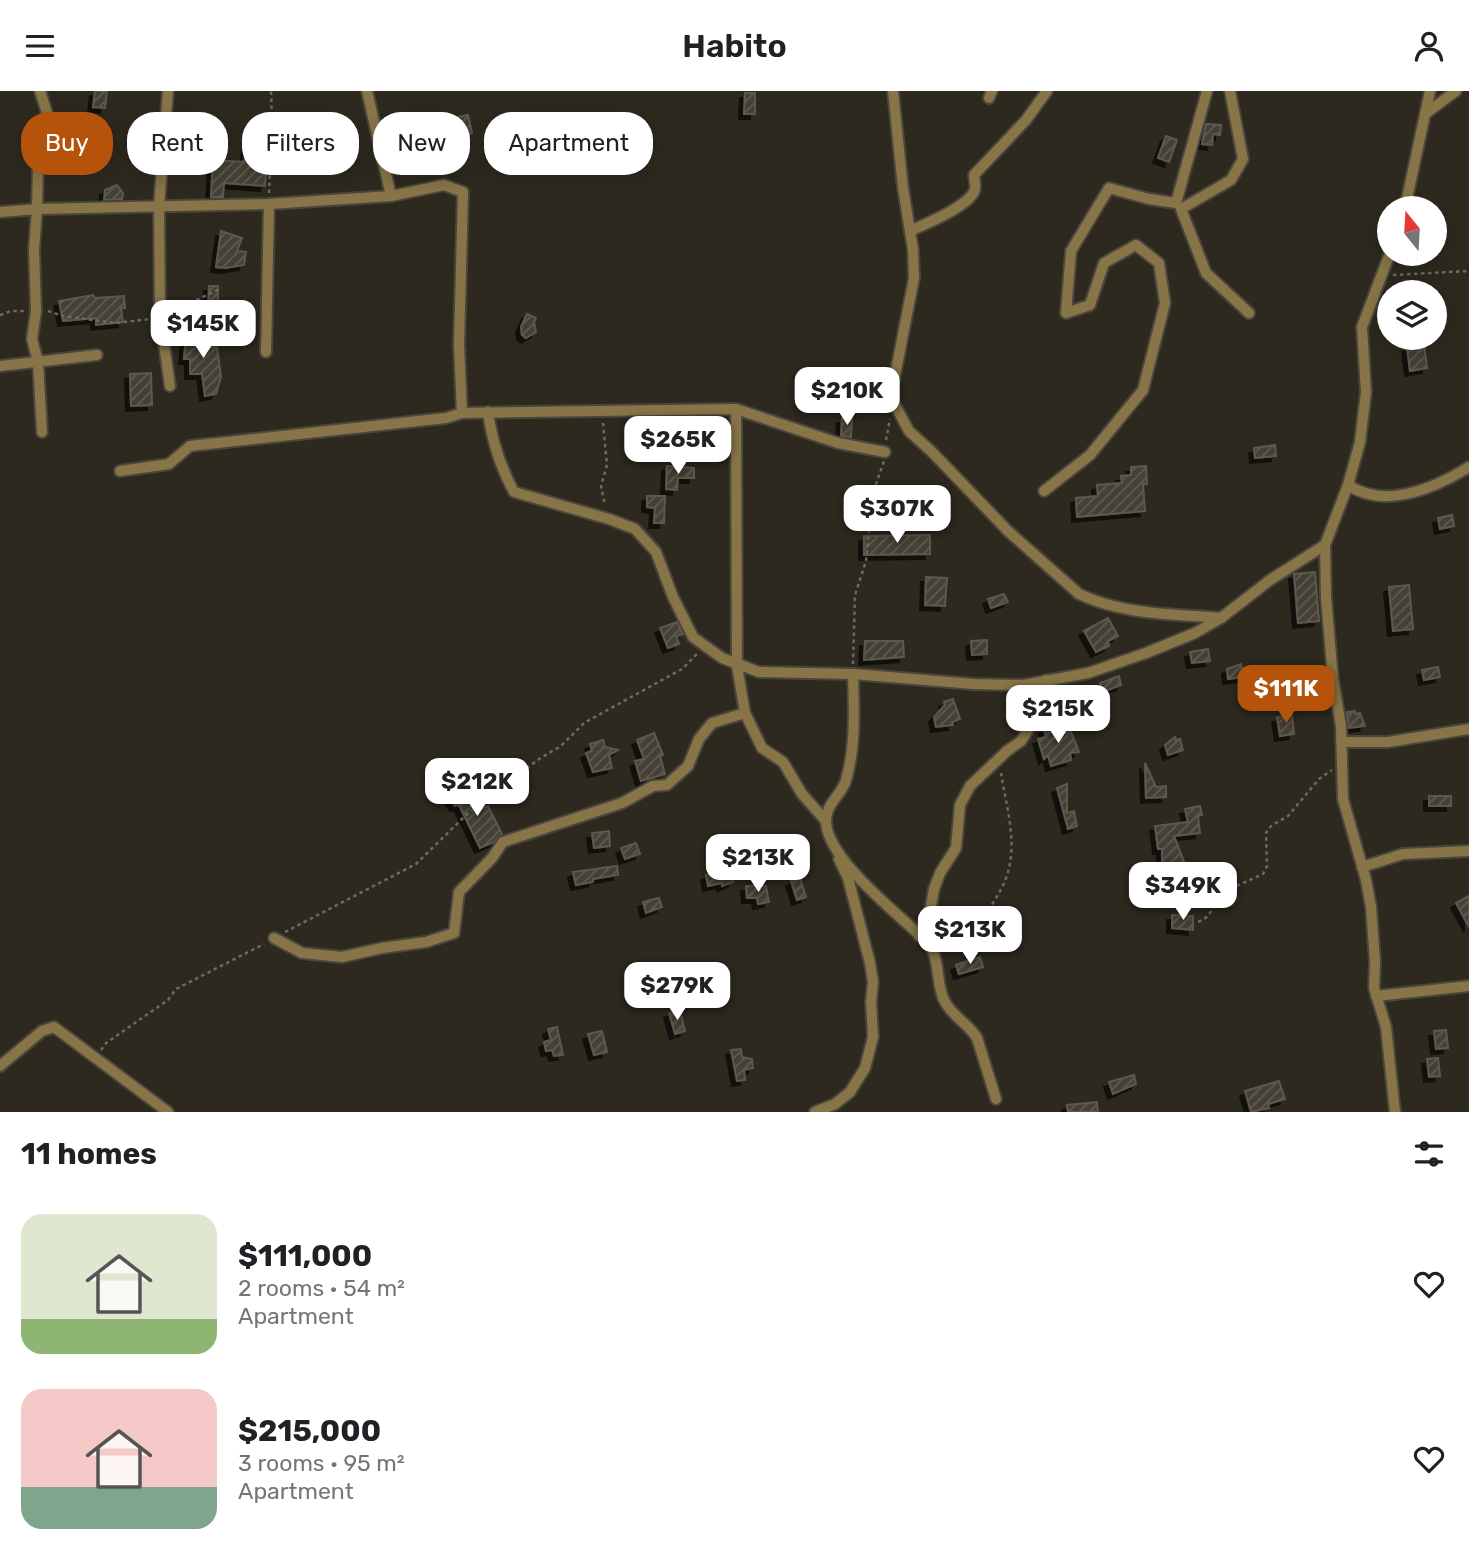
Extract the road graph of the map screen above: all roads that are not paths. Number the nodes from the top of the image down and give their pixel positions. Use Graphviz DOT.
graph roads {
  1 [pos="40,91"];
  2 [pos="168,91"];
  3 [pos="367,91"];
  4 [pos="893,91"];
  5 [pos="1047,91"];
  6 [pos="1207,91"];
  7 [pos="1230,91"];
  8 [pos="1430,91"];
  9 [pos="1456,91"];
  10 [pos="1426,114"];
  11 [pos="391,196"];
  12 [pos="1408,196"];
  13 [pos="269,204"];
  14 [pos="159,206"];
  15 [pos="37,209"];
  16 [pos="0,212"];
  17 [pos="909,231"];
  18 [pos="1384,266"];
  19 [pos="1248,313"];
  20 [pos="266,352"];
  21 [pos="97,355"];
  22 [pos="38,362"];
  23 [pos="0,366"];
  24 [pos="170,386"];
  25 [pos="737,409"];
  26 [pos="488,412"];
  27 [pos="463,413"];
  28 [pos="43,432"];
  29 [pos="885,452"];
  30 [pos="1469,467"];
  31 [pos="120,471"];
  32 [pos="1348,485"];
  33 [pos="1044,491"];
  34 [pos="1325,545"];
  35 [pos="1221,618"];
  36 [pos="737,666"];
  37 [pos="853,674"];
  38 [pos="1046,680"];
  39 [pos="745,713"];
  40 [pos="1469,729"];
  41 [pos="1341,742"];
  42 [pos="826,821"];
  43 [pos="835,850"];
  44 [pos="1469,851"];
  45 [pos="1362,867"];
  46 [pos="919,936"];
  47 [pos="274,938"];
  48 [pos="1469,986"];
  49 [pos="1376,996"];
  50 [pos="0,1066"];
  51 [pos="996,1099"];
  52 [pos="168,1112"];
  53 [pos="815,1112"];
  54 [pos="1395,1112"];
  1 -- 15 [label="street"];
  2 -- 14 [label="street"];
  3 -- 11 [label="street"];
  4 -- 17 [label="street"];
  5 -- 17 [label="street"];
  6 -- 33 [label="street"];
  7 -- 19 [label="street"];
  8 -- 10 [label="street"];
  9 -- 10 [label="street"];
  10 -- 12 [label="street"];
  11 -- 13 [label="street"];
  11 -- 27 [label="street"];
  13 -- 14 [label="street"];
  13 -- 20 [label="street"];
  14 -- 15 [label="street"];
  14 -- 24 [label="street"];
  15 -- 16 [label="street"];
  15 -- 22 [label="street"];
  17 -- 35 [label="street"];
  18 -- 32 [label="street"];
  21 -- 22 [label="street"];
  22 -- 23 [label="street"];
  22 -- 28 [label="street"];
  25 -- 26 [label="street"];
  25 -- 29 [label="street"];
  25 -- 36 [label="street"];
  26 -- 27 [label="street"];
  26 -- 36 [label="street"];
  27 -- 31 [label="street"];
  30 -- 32 [label="street"];
  32 -- 34 [label="street"];
  34 -- 35 [label="street"];
  34 -- 41 [label="street"];
  35 -- 38 [label="street"];
  36 -- 37 [label="street"];
  36 -- 39 [label="street"];
  37 -- 38 [label="street"];
  37 -- 42 [label="street"];
  38 -- 46 [label="street"];
  39 -- 42 [label="street"];
  39 -- 47 [label="street"];
  40 -- 41 [label="street"];
  41 -- 45 [label="street"];
  42 -- 43 [label="street"];
  43 -- 46 [label="street"];
  43 -- 53 [label="street"];
  44 -- 45 [label="street"];
  45 -- 49 [label="street"];
  46 -- 51 [label="street"];
  48 -- 49 [label="street"];
  49 -- 54 [label="street"];
  50 -- 52 [label="street"];
}
